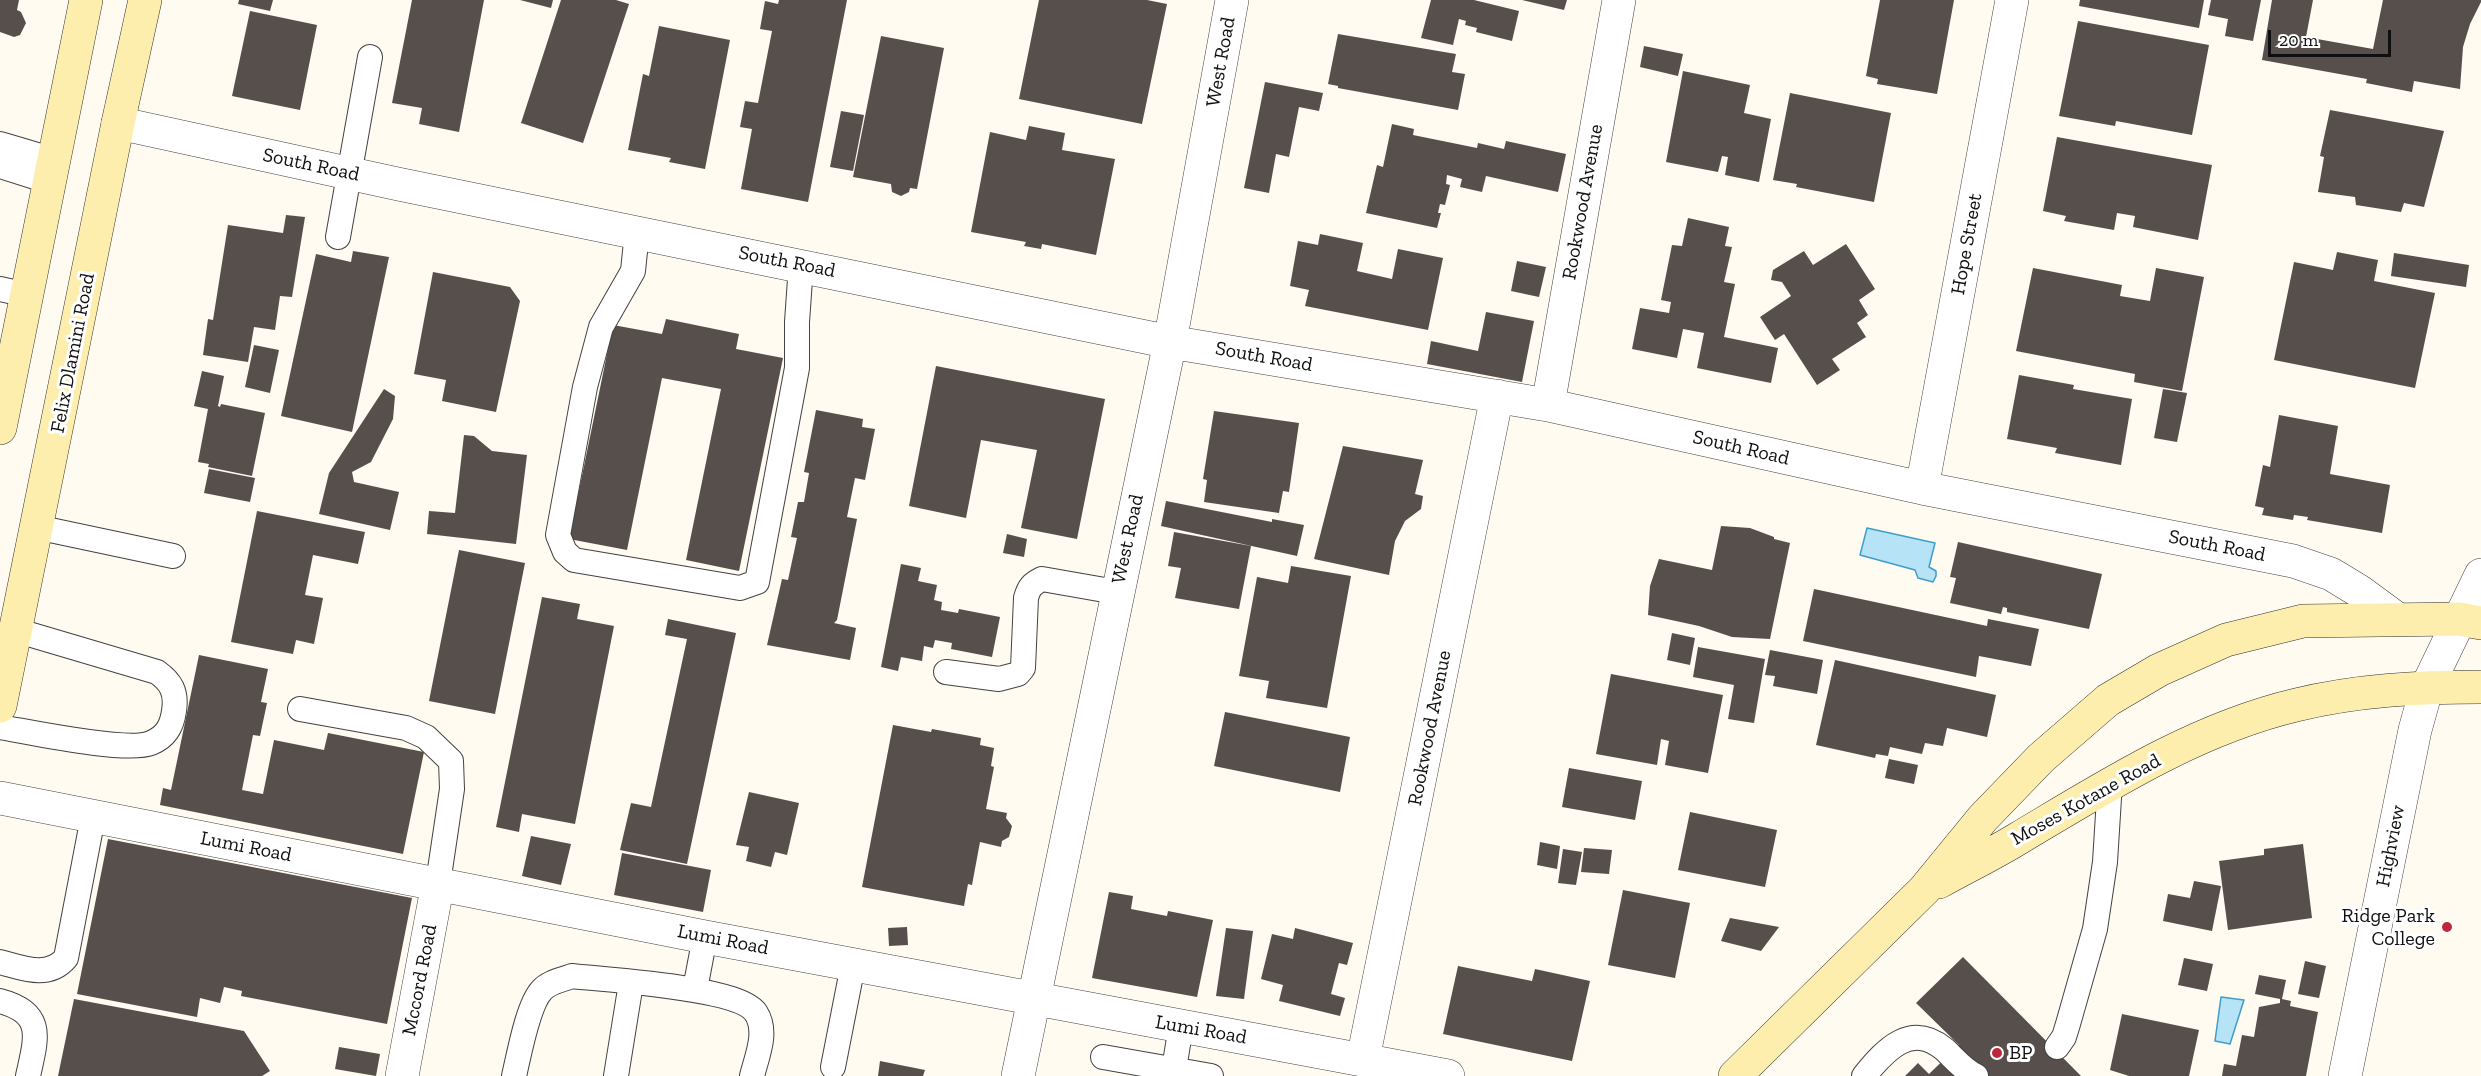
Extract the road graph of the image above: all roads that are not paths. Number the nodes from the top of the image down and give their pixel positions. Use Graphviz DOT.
graph roads {
  1 [pos="86,0"];
  2 [pos="146,0"];
  3 [pos="1232,0"];
  4 [pos="1619,0"];
  5 [pos="2012,0"];
  6 [pos="370,57"];
  7 [pos="118,123"];
  8 [pos="0,144"];
  9 [pos="0,166"];
  10 [pos="53,171"];
  11 [pos="348,173"];
  12 [pos="637,232"];
  13 [pos="338,237"];
  14 [pos="801,265"];
  15 [pos="14,292"];
  16 [pos="1170,342"];
  17 [pos="1497,396"];
  18 [pos="2,405"];
  19 [pos="1548,405"];
  20 [pos="1922,489"];
  21 [pos="36,527"];
  22 [pos="173,556"];
  23 [pos="2481,575"];
  24 [pos="1116,592"];
  25 [pos="2397,619"];
  26 [pos="2470,621"];
  27 [pos="15,630"];
  28 [pos="945,672"];
  29 [pos="2427,687"];
  30 [pos="2481,687"];
  31 [pos="0,706"];
  32 [pos="300,709"];
  33 [pos="0,727"];
  34 [pos="2110,782"];
  35 [pos="0,798"];
  36 [pos="93,817"];
  37 [pos="438,883"];
  38 [pos="1924,890"];
  39 [pos="705,937"];
  40 [pos="0,962"];
  41 [pos="853,965"];
  42 [pos="631,983"];
  43 [pos="695,989"];
  44 [pos="1035,1000"];
  45 [pos="0,1001"];
  46 [pos="1181,1026"];
  47 [pos="2057,1047"];
  48 [pos="1103,1057"];
  49 [pos="1363,1059"];
  50 [pos="833,1067"];
  51 [pos="1174,1069"];
  52 [pos="28,1076"];
  53 [pos="402,1076"];
  54 [pos="514,1076"];
  55 [pos="616,1076"];
  56 [pos="752,1076"];
  57 [pos="1018,1076"];
  58 [pos="1211,1076"];
  59 [pos="1448,1076"];
  60 [pos="1735,1076"];
  61 [pos="1864,1076"];
  62 [pos="1976,1076"];
  63 [pos="2345,1076"];
  1 -- 10 [label="main road"];
  2 -- 7 [label="main road, Felix Dlamini Road"];
  3 -- 16 [label="street, West Road"];
  4 -- 19 [label="street, Rookwood Avenue"];
  5 -- 20 [label="street, Hope Street"];
  6 -- 11 [label="lane"];
  7 -- 11 [label="street, South Road"];
  7 -- 21 [label="main road, Felix Dlamini Road"];
  8 -- 10 [label="lane"];
  9 -- 10 [label="lane"];
  10 -- 15 [label="main road"];
  11 -- 12 [label="street, South Road"];
  11 -- 13 [label="lane"];
  12 -- 14 [label="street, South Road"];
  12 -- 14 [label="lane"];
  14 -- 16 [label="street, South Road"];
  15 -- 18 [label="main road"];
  16 -- 17 [label="street, South Road"];
  16 -- 24 [label="street, West Road"];
  17 -- 19 [label="street, South Road"];
  17 -- 49 [label="street, Rookwood Avenue"];
  19 -- 20 [label="street, South Road"];
  20 -- 25 [label="street, South Road"];
  21 -- 22 [label="lane"];
  21 -- 27 [label="main road, Felix Dlamini Road"];
  23 -- 26 [label="street, Highview"];
  24 -- 28 [label="lane"];
  24 -- 44 [label="street, West Road"];
  25 -- 26 [label="main road, Moses Kotane Road"];
  25 -- 38 [label="main road, Moses Kotane Road"];
  26 -- 29 [label="street, Highview"];
  27 -- 31 [label="main road, Felix Dlamini Road"];
  27 -- 33 [label="lane"];
  29 -- 30 [label="main road"];
  29 -- 34 [label="main road, Moses Kotane Road"];
  29 -- 63 [label="street, Highview"];
  32 -- 37 [label="lane"];
  34 -- 38 [label="main road, Moses Kotane Road"];
  34 -- 47 [label="lane"];
  35 -- 36 [label="street, Lumi Road"];
  36 -- 37 [label="street, Lumi Road"];
  36 -- 40 [label="lane"];
  37 -- 39 [label="street, Lumi Road"];
  37 -- 53 [label="street, Mccord Road"];
  38 -- 60 [label="main road, Moses Kotane Road"];
  39 -- 41 [label="street, Lumi Road"];
  39 -- 43 [label="lane"];
  41 -- 44 [label="street, Lumi Road"];
  41 -- 50 [label="lane"];
  42 -- 43 [label="lane"];
  42 -- 54 [label="lane"];
  42 -- 55 [label="lane"];
  43 -- 56 [label="lane"];
  44 -- 46 [label="street, Lumi Road"];
  44 -- 57 [label="street, West Road"];
  45 -- 52 [label="lane"];
  46 -- 49 [label="street, Lumi Road"];
  46 -- 51 [label="lane"];
  48 -- 51 [label="lane"];
  49 -- 59 [label="street, Lumi Road"];
  51 -- 58 [label="lane"];
  61 -- 62 [label="lane"];
}
